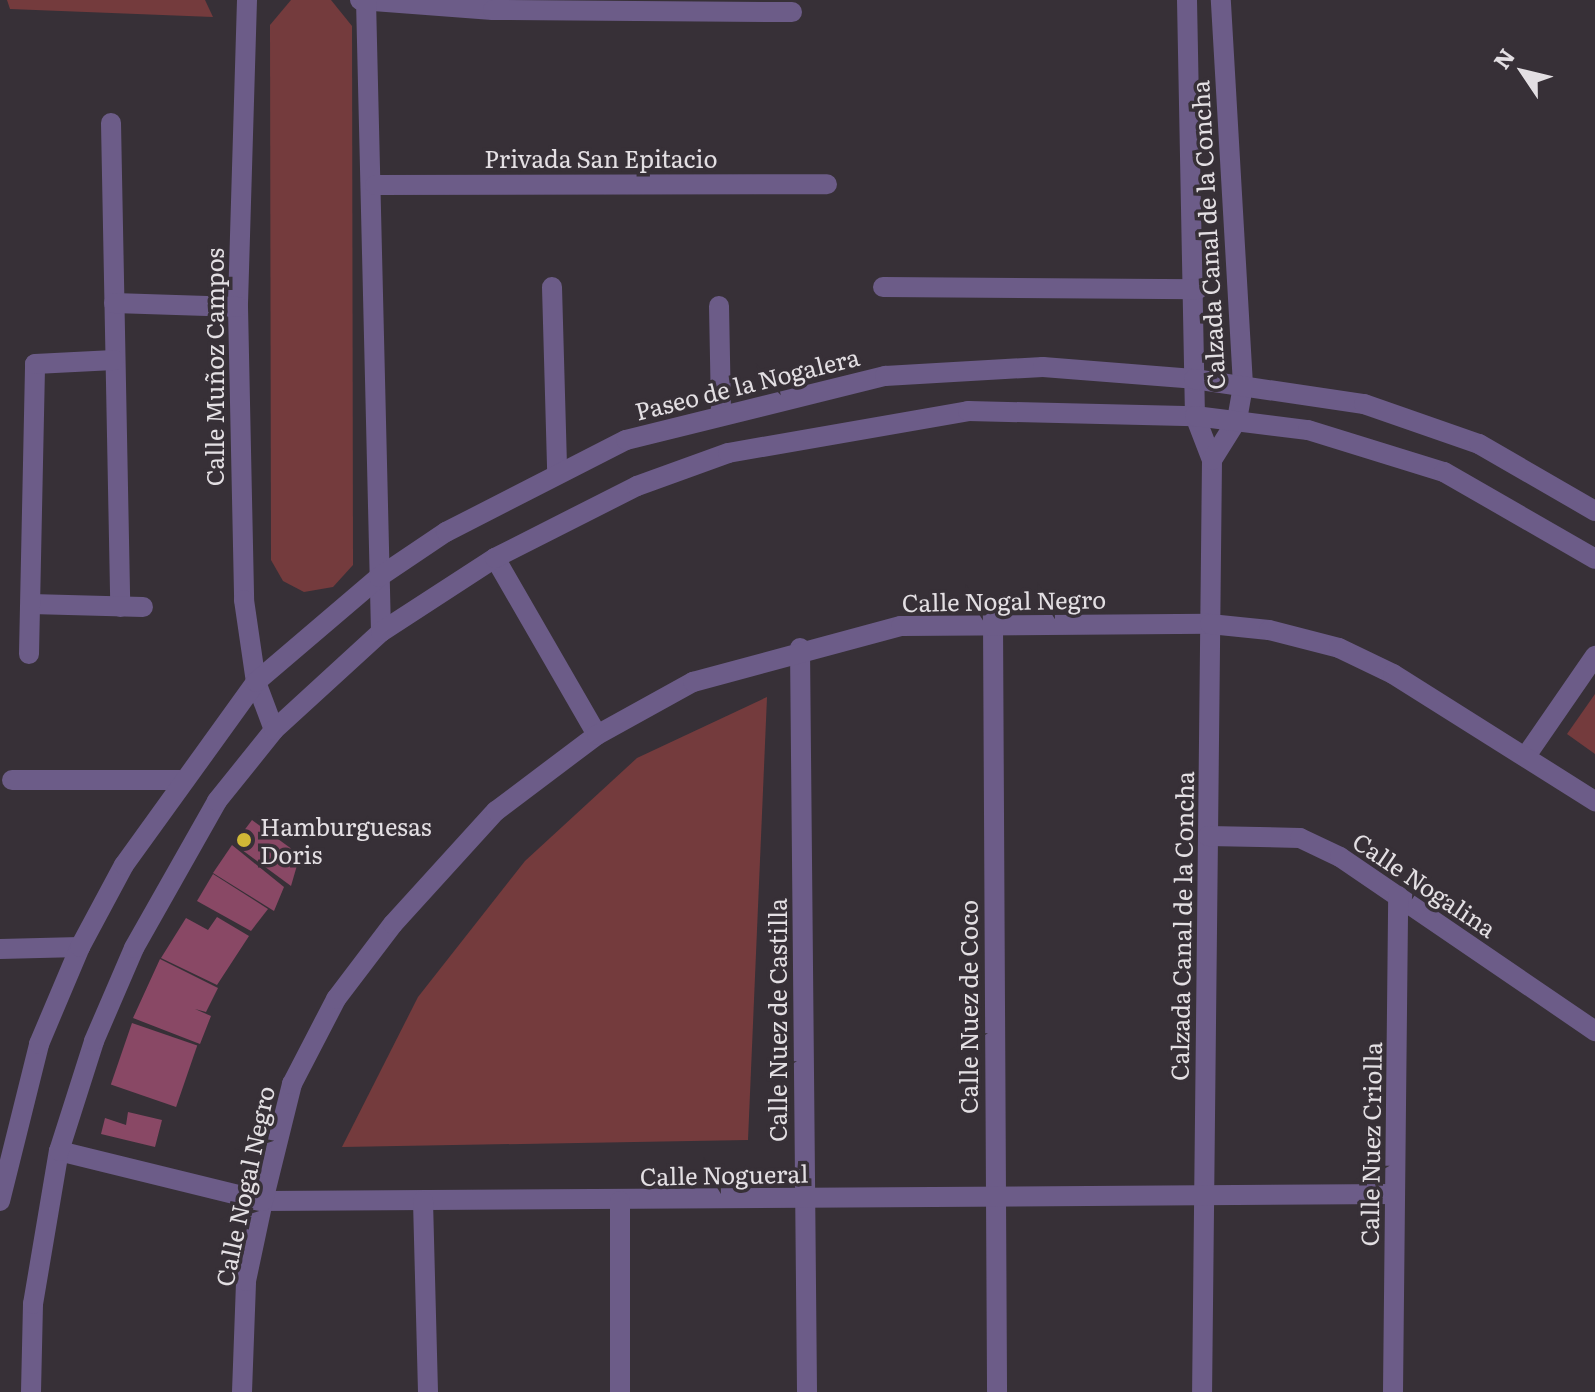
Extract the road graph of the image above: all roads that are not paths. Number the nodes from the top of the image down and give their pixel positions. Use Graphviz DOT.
graph roads {
  1 [pos="1187,0"];
  2 [pos="1221,0"];
  3 [pos="246,1"];
  4 [pos="364,1"];
  5 [pos="792,12"];
  6 [pos="111,123"];
  7 [pos="827,184"];
  8 [pos="375,185"];
  9 [pos="552,287"];
  10 [pos="883,287"];
  11 [pos="1198,289"];
  12 [pos="114,303"];
  13 [pos="719,306"];
  14 [pos="238,307"];
  15 [pos="114,360"];
  16 [pos="1194,379"];
  17 [pos="1243,385"];
  18 [pos="721,411"];
  19 [pos="1195,416"];
  20 [pos="1237,420"];
  21 [pos="1212,460"];
  22 [pos="557,471"];
  23 [pos="1595,511"];
  24 [pos="495,558"];
  25 [pos="1595,559"];
  26 [pos="379,577"];
  27 [pos="31,604"];
  28 [pos="120,607"];
  29 [pos="143,607"];
  30 [pos="993,622"];
  31 [pos="1210,624"];
  32 [pos="381,632"];
  33 [pos="800,648"];
  34 [pos="29,654"];
  35 [pos="1595,656"];
  36 [pos="256,682"];
  37 [pos="274,730"];
  38 [pos="597,735"];
  39 [pos="1528,753"];
  40 [pos="12,780"];
  41 [pos="182,780"];
  42 [pos="1595,801"];
  43 [pos="1208,836"];
  44 [pos="1398,896"];
  45 [pos="80,947"];
  46 [pos="0,949"];
  47 [pos="1595,1031"];
  48 [pos="59,1151"];
  49 [pos="1395,1194"];
  50 [pos="1204,1196"];
  51 [pos="995,1198"];
  52 [pos="805,1200"];
  53 [pos="0,1201"];
  54 [pos="263,1201"];
  55 [pos="423,1201"];
  56 [pos="620,1201"];
  57 [pos="31,1392"];
  58 [pos="242,1392"];
  59 [pos="428,1392"];
  60 [pos="620,1392"];
  61 [pos="807,1392"];
  62 [pos="997,1392"];
  63 [pos="1202,1392"];
  64 [pos="1393,1392"];
  1 -- 11 [label="street, Calzada Canal de la Concha"];
  2 -- 17 [label="street, Calzada Canal de la Concha"];
  3 -- 14 [label="street, Calle Muñoz Campos"];
  4 -- 5 [label="street"];
  4 -- 8 [label="street"];
  6 -- 12 [label="street"];
  7 -- 8 [label="street, Privada San Epitacio"];
  8 -- 26 [label="street"];
  9 -- 22 [label="street"];
  10 -- 11 [label="street"];
  11 -- 16 [label="street, Calzada Canal de la Concha"];
  12 -- 14 [label="street"];
  12 -- 15 [label="street"];
  13 -- 18 [label="street"];
  14 -- 36 [label="street, Calle Muñoz Campos"];
  15 -- 27 [label="street"];
  15 -- 28 [label="street"];
  16 -- 17 [label="street, Paseo de la Nogalera"];
  16 -- 18 [label="street, Paseo de la Nogalera"];
  16 -- 19 [label="street, Calzada Canal de la Concha"];
  17 -- 20 [label="street, Calzada Canal de la Concha"];
  17 -- 23 [label="street, Paseo de la Nogalera"];
  18 -- 22 [label="street, Paseo de la Nogalera"];
  19 -- 20 [label="street"];
  19 -- 21 [label="street, Calzada Canal de la Concha"];
  19 -- 24 [label="street"];
  20 -- 21 [label="street, Calzada Canal de la Concha"];
  20 -- 25 [label="street"];
  21 -- 31 [label="street, Calzada Canal de la Concha"];
  22 -- 26 [label="street, Paseo de la Nogalera"];
  24 -- 32 [label="street"];
  24 -- 38 [label="street"];
  26 -- 32 [label="street"];
  26 -- 36 [label="street, Paseo de la Nogalera"];
  27 -- 28 [label="street"];
  27 -- 34 [label="street"];
  28 -- 29 [label="street"];
  30 -- 31 [label="street, Calle Nogal Negro"];
  30 -- 33 [label="street, Calle Nogal Negro"];
  30 -- 51 [label="street, Calle Nuez de Coco"];
  31 -- 39 [label="street, Calle Nogal Negro"];
  31 -- 43 [label="street, Calzada Canal de la Concha"];
  32 -- 37 [label="street"];
  33 -- 38 [label="street, Calle Nogal Negro"];
  33 -- 52 [label="street, Calle Nuez de Castilla"];
  35 -- 39 [label="street"];
  36 -- 37 [label="street, Calle Muñoz Campos"];
  36 -- 41 [label="street, Paseo de la Nogalera"];
  37 -- 48 [label="street"];
  38 -- 54 [label="street, Calle Nogal Negro"];
  39 -- 42 [label="street, Calle Nogal Negro"];
  40 -- 41 [label="street"];
  41 -- 45 [label="street, Paseo de la Nogalera"];
  43 -- 44 [label="street, Calle Nogalina"];
  43 -- 50 [label="street, Calzada Canal de la Concha"];
  44 -- 47 [label="street, Calle Nogalina"];
  44 -- 49 [label="street, Calle Nuez Criolla"];
  45 -- 46 [label="street"];
  45 -- 53 [label="street, Paseo de la Nogalera"];
  48 -- 54 [label="street, Calle Nogueral"];
  48 -- 57 [label="street"];
  49 -- 50 [label="street, Calle Nogueral"];
  49 -- 64 [label="street, Calle Nuez Criolla"];
  50 -- 51 [label="street, Calle Nogueral"];
  50 -- 63 [label="street, Calzada Canal de la Concha"];
  51 -- 52 [label="street, Calle Nogueral"];
  51 -- 62 [label="street, Calle Nuez de Coco"];
  52 -- 56 [label="street, Calle Nogueral"];
  52 -- 61 [label="street, Calle Nuez de Castilla"];
  54 -- 55 [label="street, Calle Nogueral"];
  54 -- 58 [label="street, Calle Nogal Negro"];
  55 -- 56 [label="street, Calle Nogueral"];
  55 -- 59 [label="street"];
  56 -- 60 [label="street"];
}
